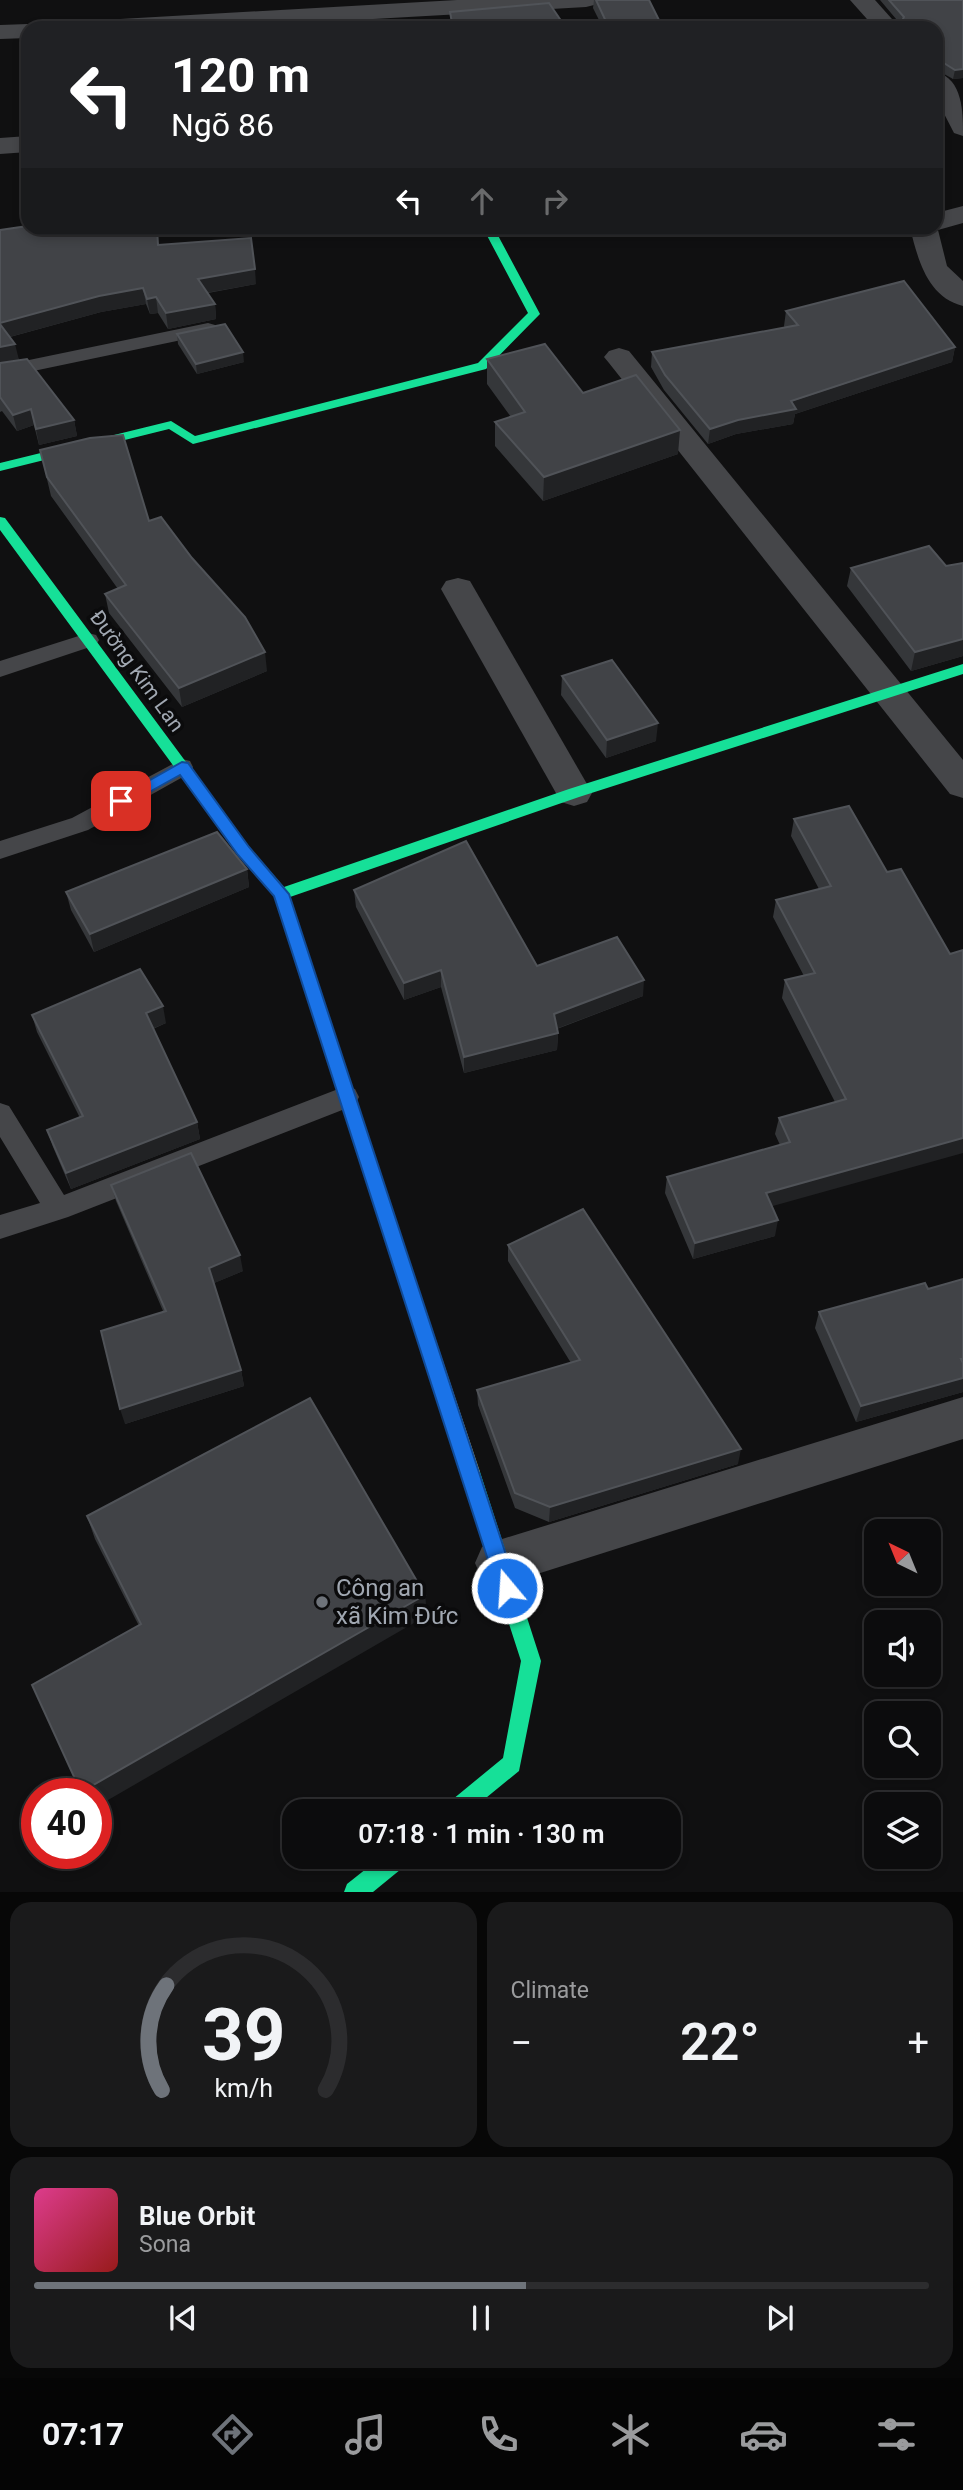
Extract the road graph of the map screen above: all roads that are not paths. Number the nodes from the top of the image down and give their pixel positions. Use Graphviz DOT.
graph roads {
  1 [pos="586,0"];
  2 [pos="862,0"];
  3 [pos="350,21"];
  4 [pos="882,21"];
  5 [pos="21,32"];
  6 [pos="0,33"];
  7 [pos="943,87"];
  8 [pos="963,128"];
  9 [pos="21,144"];
  10 [pos="0,146"];
  11 [pos="963,214"];
  12 [pos="943,220"];
  13 [pos="492,235"];
  14 [pos="926,235"];
  15 [pos="963,297"];
  16 [pos="222,327"];
  17 [pos="619,357"];
  18 [pos="0,372"];
  19 [pos="0,467"];
  20 [pos="0,521"];
  21 [pos="458,589"];
  22 [pos="88,640"];
  23 [pos="0,669"];
  24 [pos="963,669"];
  25 [pos="891,692"];
  26 [pos="182,767"];
  27 [pos="963,785"];
  28 [pos="574,793"];
  29 [pos="0,850"];
  30 [pos="281,894"];
  31 [pos="346,1097"];
  32 [pos="0,1114"];
  33 [pos="58,1209"];
  34 [pos="0,1227"];
  35 [pos="963,1418"];
  36 [pos="499,1563"];
  37 [pos="469,1799"];
  38 [pos="383,1869"];
  39 [pos="355,1892"];
  1 -- 3 [label="street"];
  2 -- 4 [label="street"];
  5 -- 6 [label="street"];
  7 -- 8 [label="street"];
  9 -- 10 [label="street"];
  11 -- 12 [label="street"];
  13 -- 19 [label="street"];
  14 -- 15 [label="street"];
  16 -- 18 [label="lane"];
  17 -- 25 [label="street"];
  20 -- 22 [label="street, Đường Kim Lan"];
  21 -- 28 [label="street"];
  22 -- 23 [label="lane"];
  22 -- 26 [label="street, Đường Kim Lan"];
  24 -- 25 [label="street"];
  25 -- 27 [label="street"];
  25 -- 28 [label="street"];
  26 -- 29 [label="lane"];
  26 -- 30 [label="street, Đường Kim Lan"];
  28 -- 30 [label="street"];
  30 -- 31 [label="street, Đường Kim Lan"];
  31 -- 33 [label="lane"];
  31 -- 36 [label="street, Đường Kim Lan"];
  32 -- 33 [label="lane"];
  33 -- 34 [label="lane"];
  35 -- 36 [label="street"];
  36 -- 37 [label="street, Đường Kim Lan"];
  38 -- 39 [label="street"];
}
